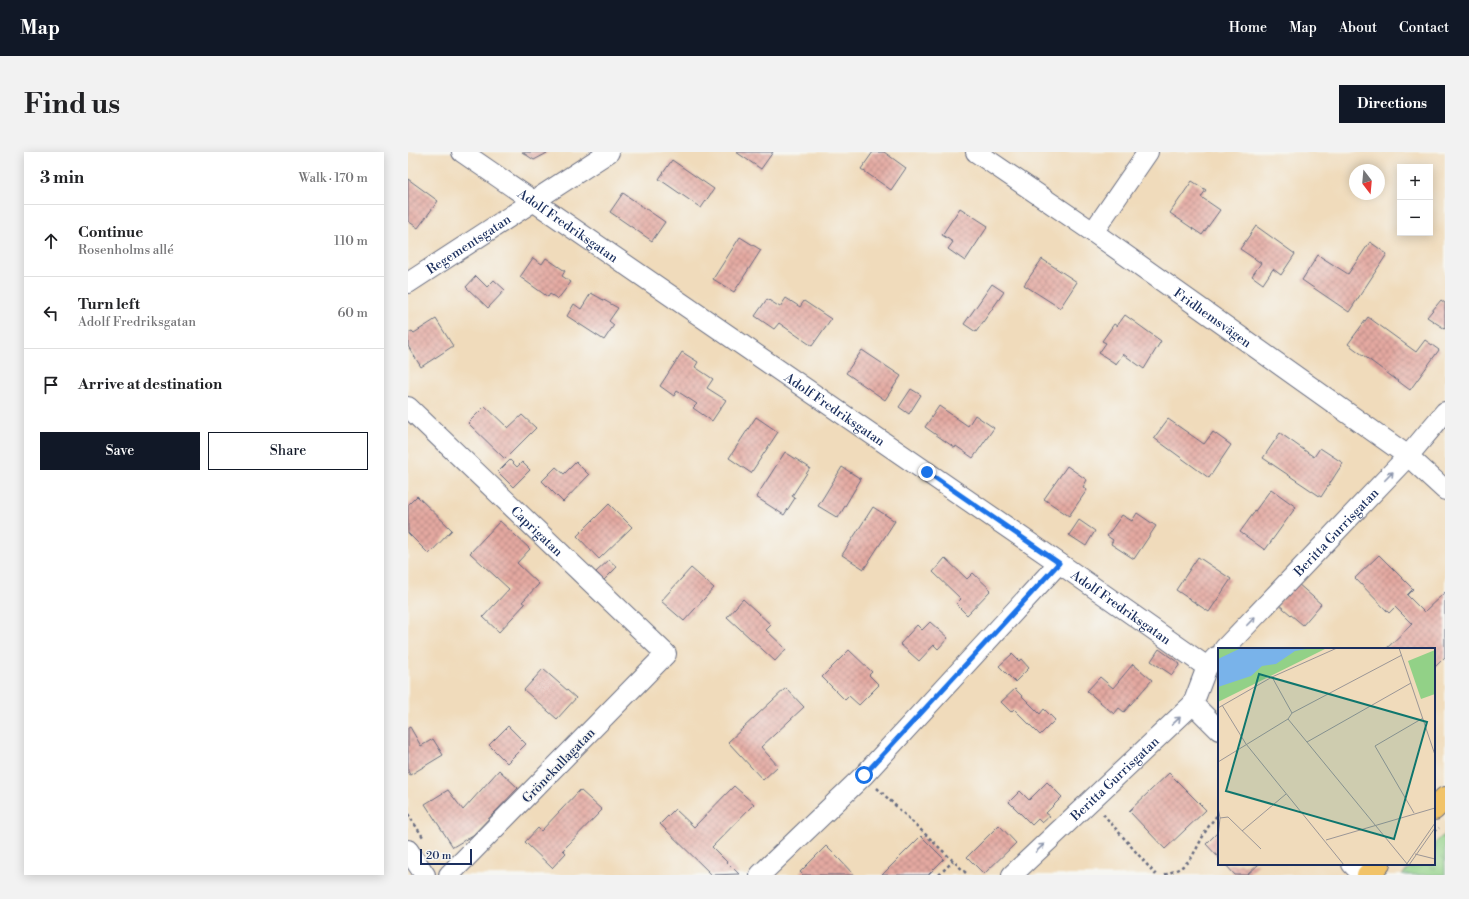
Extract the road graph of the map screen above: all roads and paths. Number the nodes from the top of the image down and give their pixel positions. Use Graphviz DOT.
graph roads {
  1 [pos="462,152"];
  2 [pos="608,152"];
  3 [pos="976,152"];
  4 [pos="1148,152"];
  5 [pos="532,201"];
  6 [pos="1093,232"];
  7 [pos="408,283"];
  8 [pos="408,407"];
  9 [pos="1445,412"];
  10 [pos="1408,456"];
  11 [pos="1445,490"];
  12 [pos="1059,563"];
  13 [pos="1225,648"];
  14 [pos="666,654"];
  15 [pos="1213,661"];
  16 [pos="1193,704"];
  17 [pos="1218,729"];
  18 [pos="864,775"];
  19 [pos="1445,798"];
  20 [pos="1091,800"];
  21 [pos="1435,808"];
  22 [pos="1218,815"];
  23 [pos="408,850"];
  24 [pos="953,861"];
  25 [pos="1353,865"];
  26 [pos="1378,865"];
  27 [pos="425,875"];
  28 [pos="450,875"];
  29 [pos="760,875"];
  30 [pos="939,875"];
  31 [pos="968,875"];
  32 [pos="1012,875"];
  33 [pos="1156,875"];
  34 [pos="1165,875"];
  35 [pos="1363,875"];
  36 [pos="1368,875"];
  1 -- 5 [label="street, Adolf Fredriksgatan"];
  2 -- 5 [label="street, Regementsgatan"];
  3 -- 6 [label="street, Fridhemsvägen"];
  4 -- 6 [label="street"];
  5 -- 7 [label="street, Regementsgatan"];
  5 -- 12 [label="street, Adolf Fredriksgatan"];
  6 -- 10 [label="street, Fridhemsvägen"];
  8 -- 14 [label="street, Caprigatan"];
  9 -- 10 [label="street, Beritta Gurrisgatan"];
  10 -- 11 [label="street, Fridhemsvägen"];
  13 -- 10 [label="street, Beritta Gurrisgatan, one-way"];
  12 -- 15 [label="street, Adolf Fredriksgatan"];
  12 -- 18 [label="street"];
  14 -- 28 [label="street, Grönekullagatan"];
  15 -- 16 [label="street, Beritta Gurrisgatan"];
  16 -- 17 [label="street"];
  20 -- 16 [label="street, Beritta Gurrisgatan, one-way"];
  18 -- 24 [label="path"];
  18 -- 29 [label="street"];
  19 -- 21 [label="main road"];
  32 -- 20 [label="street, Beritta Gurrisgatan, one-way"];
  20 -- 33 [label="path"];
  22 -- 34 [label="path"];
  23 -- 27 [label="street"];
  24 -- 30 [label="path"];
  24 -- 31 [label="path"];
  25 -- 35 [label="street"];
  26 -- 36 [label="main road"];
}
